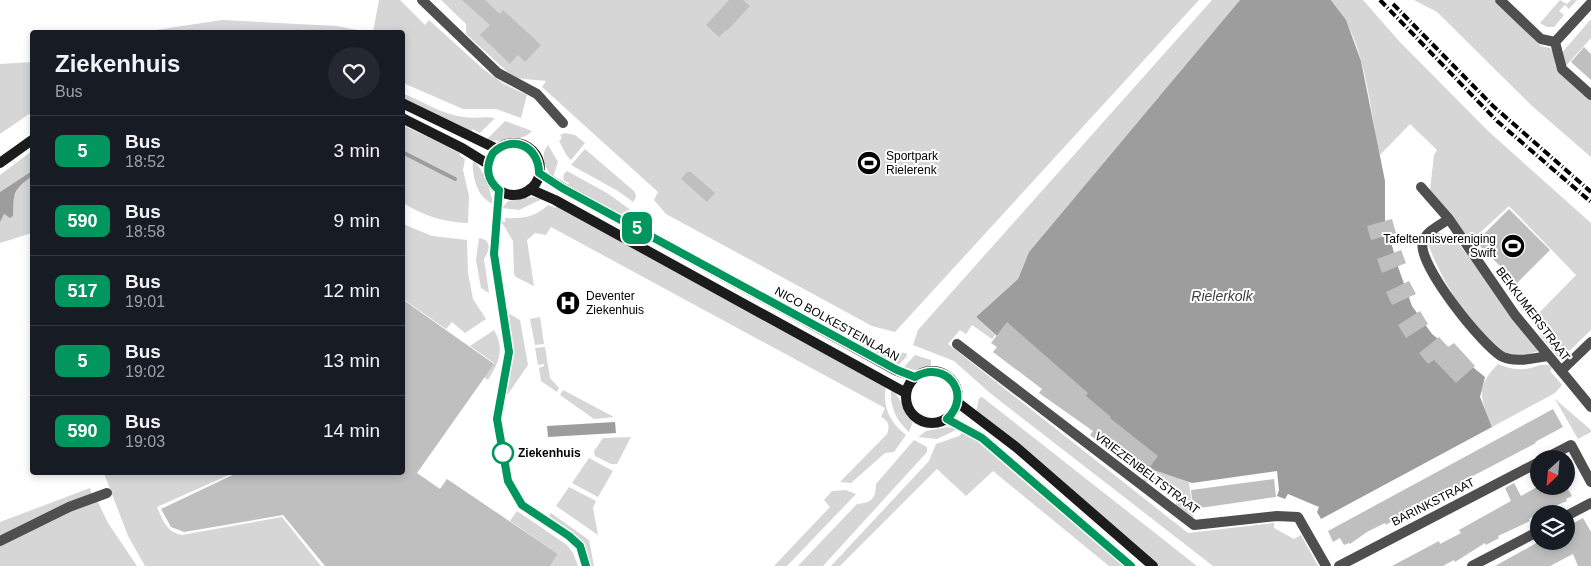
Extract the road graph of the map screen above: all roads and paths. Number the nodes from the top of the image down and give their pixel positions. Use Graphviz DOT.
graph roads {
  1 [pos="422,0"];
  2 [pos="1500,0"];
  3 [pos="1591,3"];
  4 [pos="1555,42"];
  5 [pos="1591,95"];
  6 [pos="405,104"];
  7 [pos="405,120"];
  8 [pos="563,123"];
  9 [pos="30,141"];
  10 [pos="497,149"];
  11 [pos="0,163"];
  12 [pos="488,164"];
  13 [pos="539,173"];
  14 [pos="1421,187"];
  15 [pos="530,189"];
  16 [pos="1449,220"];
  17 [pos="1591,342"];
  18 [pos="957,344"];
  19 [pos="1548,356"];
  20 [pos="1561,371"];
  21 [pos="915,377"];
  22 [pos="906,393"];
  23 [pos="957,402"];
  24 [pos="1591,407"];
  25 [pos="947,419"];
  26 [pos="1561,450"];
  27 [pos="1574,450"];
  28 [pos="1575,453"];
  29 [pos="1530,467"];
  30 [pos="1591,482"];
  31 [pos="107,493"];
  32 [pos="1591,503"];
  33 [pos="1575,511"];
  34 [pos="1530,536"];
  35 [pos="0,541"];
  36 [pos="1131,566"];
  37 [pos="1154,566"];
  38 [pos="1326,566"];
  39 [pos="1339,566"];
  40 [pos="1472,566"];
  1 -- 8 [label="street"];
  2 -- 4 [label="street"];
  3 -- 4 [label="street"];
  4 -- 5 [label="street"];
  6 -- 10 [label="street"];
  7 -- 12 [label="street"];
  9 -- 11 [label="street"];
  10 -- 12 [label="street"];
  10 -- 13 [label="street"];
  12 -- 15 [label="street"];
  13 -- 15 [label="street"];
  13 -- 21 [label="street, NICO BOLKESTEINLAAN"];
  14 -- 16 [label="street, BEKKUMERSTRAAT"];
  15 -- 22 [label="street, NICO BOLKESTEINLAAN"];
  16 -- 19 [label="street, BEKKUMERSTRAAT"];
  16 -- 19 [label="street"];
  17 -- 20 [label="street"];
  18 -- 38 [label="street, VRIEZENBELTSTRAAT"];
  19 -- 20 [label="street, BEKKUMERSTRAAT"];
  20 -- 24 [label="street, BEKKUMERSTRAAT"];
  21 -- 22 [label="street"];
  21 -- 23 [label="street"];
  22 -- 25 [label="street"];
  23 -- 25 [label="street"];
  23 -- 37 [label="street"];
  25 -- 36 [label="street"];
  26 -- 27 [label="street"];
  28 -- 30 [label="street"];
  29 -- 39 [label="street, BARINKSTRAAT"];
  31 -- 35 [label="street"];
  32 -- 33 [label="street"];
  34 -- 40 [label="street"];
}
